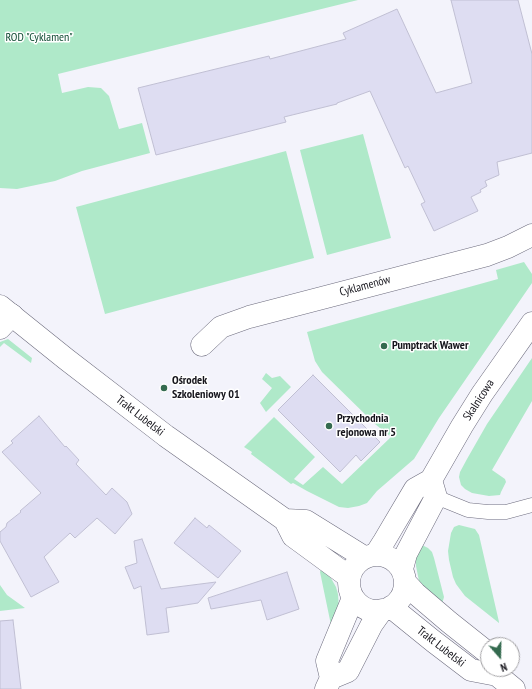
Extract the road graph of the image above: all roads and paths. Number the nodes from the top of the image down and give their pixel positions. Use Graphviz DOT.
graph roads {
  1 [pos="532,235"];
  2 [pos="4,316"];
  3 [pos="532,323"];
  4 [pos="202,345"];
  5 [pos="433,488"];
  6 [pos="532,505"];
  7 [pos="285,520"];
  8 [pos="370,556"];
  9 [pos="403,576"];
  10 [pos="348,577"];
  11 [pos="353,598"];
  12 [pos="386,609"];
  13 [pos="480,647"];
  14 [pos="480,671"];
  15 [pos="501,677"];
  16 [pos="329,684"];
  17 [pos="514,689"];
  1 -- 4 [label="street, Cyklamenów"];
  2 -- 7 [label="street, Trakt Lubelski"];
  3 -- 5 [label="street, Skalnicowa"];
  5 -- 6 [label="lane"];
  5 -- 8 [label="street, Skalnicowa"];
  5 -- 9 [label="street, Skalnicowa"];
  7 -- 8 [label="street"];
  7 -- 10 [label="street, Trakt Lubelski"];
  8 -- 9 [label="street"];
  8 -- 10 [label="street"];
  9 -- 12 [label="street"];
  9 -- 13 [label="street, Trakt Lubelski"];
  10 -- 11 [label="street"];
  11 -- 12 [label="street"];
  11 -- 16 [label="street"];
  12 -- 14 [label="street, Trakt Lubelski"];
  12 -- 16 [label="street"];
  15 -- 17 [label="street, Trakt Lubelski"];
}
